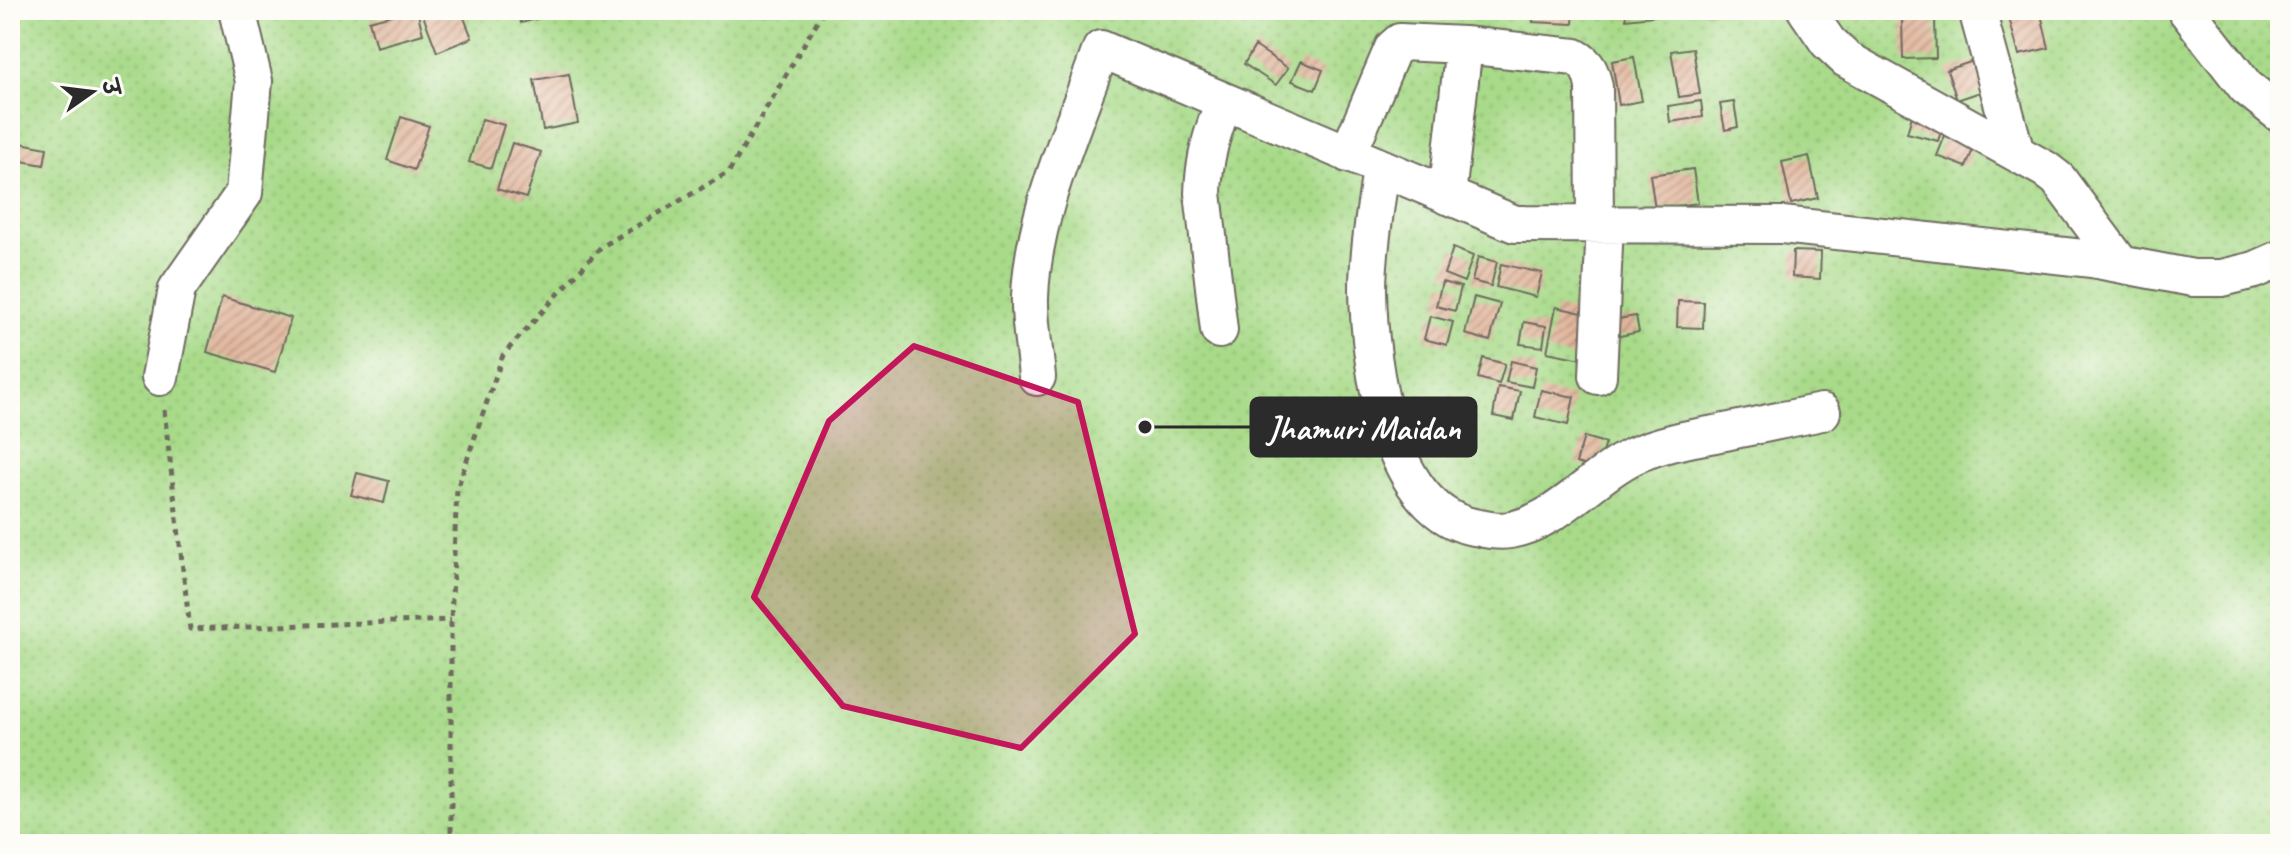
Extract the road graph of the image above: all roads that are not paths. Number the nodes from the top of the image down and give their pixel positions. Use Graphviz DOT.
graph roads {
  1 [pos="237,10"];
  2 [pos="1806,10"];
  3 [pos="1977,10"];
  4 [pos="2186,10"];
  5 [pos="1441,32"];
  6 [pos="1224,101"];
  7 [pos="2280,114"];
  8 [pos="2016,153"];
  9 [pos="1348,154"];
  10 [pos="1381,168"];
  11 [pos="1447,196"];
  12 [pos="1600,224"];
  13 [pos="2280,259"];
  14 [pos="2121,264"];
  15 [pos="1219,330"];
  16 [pos="1598,376"];
  17 [pos="160,377"];
  18 [pos="1037,377"];
  19 [pos="1822,412"];
  1 -- 17 [label="street"];
  2 -- 8 [label="street"];
  3 -- 8 [label="street"];
  4 -- 7 [label="street"];
  5 -- 9 [label="street"];
  5 -- 11 [label="street"];
  5 -- 12 [label="street"];
  6 -- 9 [label="street"];
  6 -- 15 [label="street"];
  6 -- 18 [label="street"];
  8 -- 14 [label="street"];
  9 -- 10 [label="street"];
  10 -- 11 [label="street"];
  10 -- 19 [label="street"];
  11 -- 12 [label="street"];
  12 -- 14 [label="street"];
  12 -- 16 [label="street"];
  13 -- 14 [label="street"];
}
